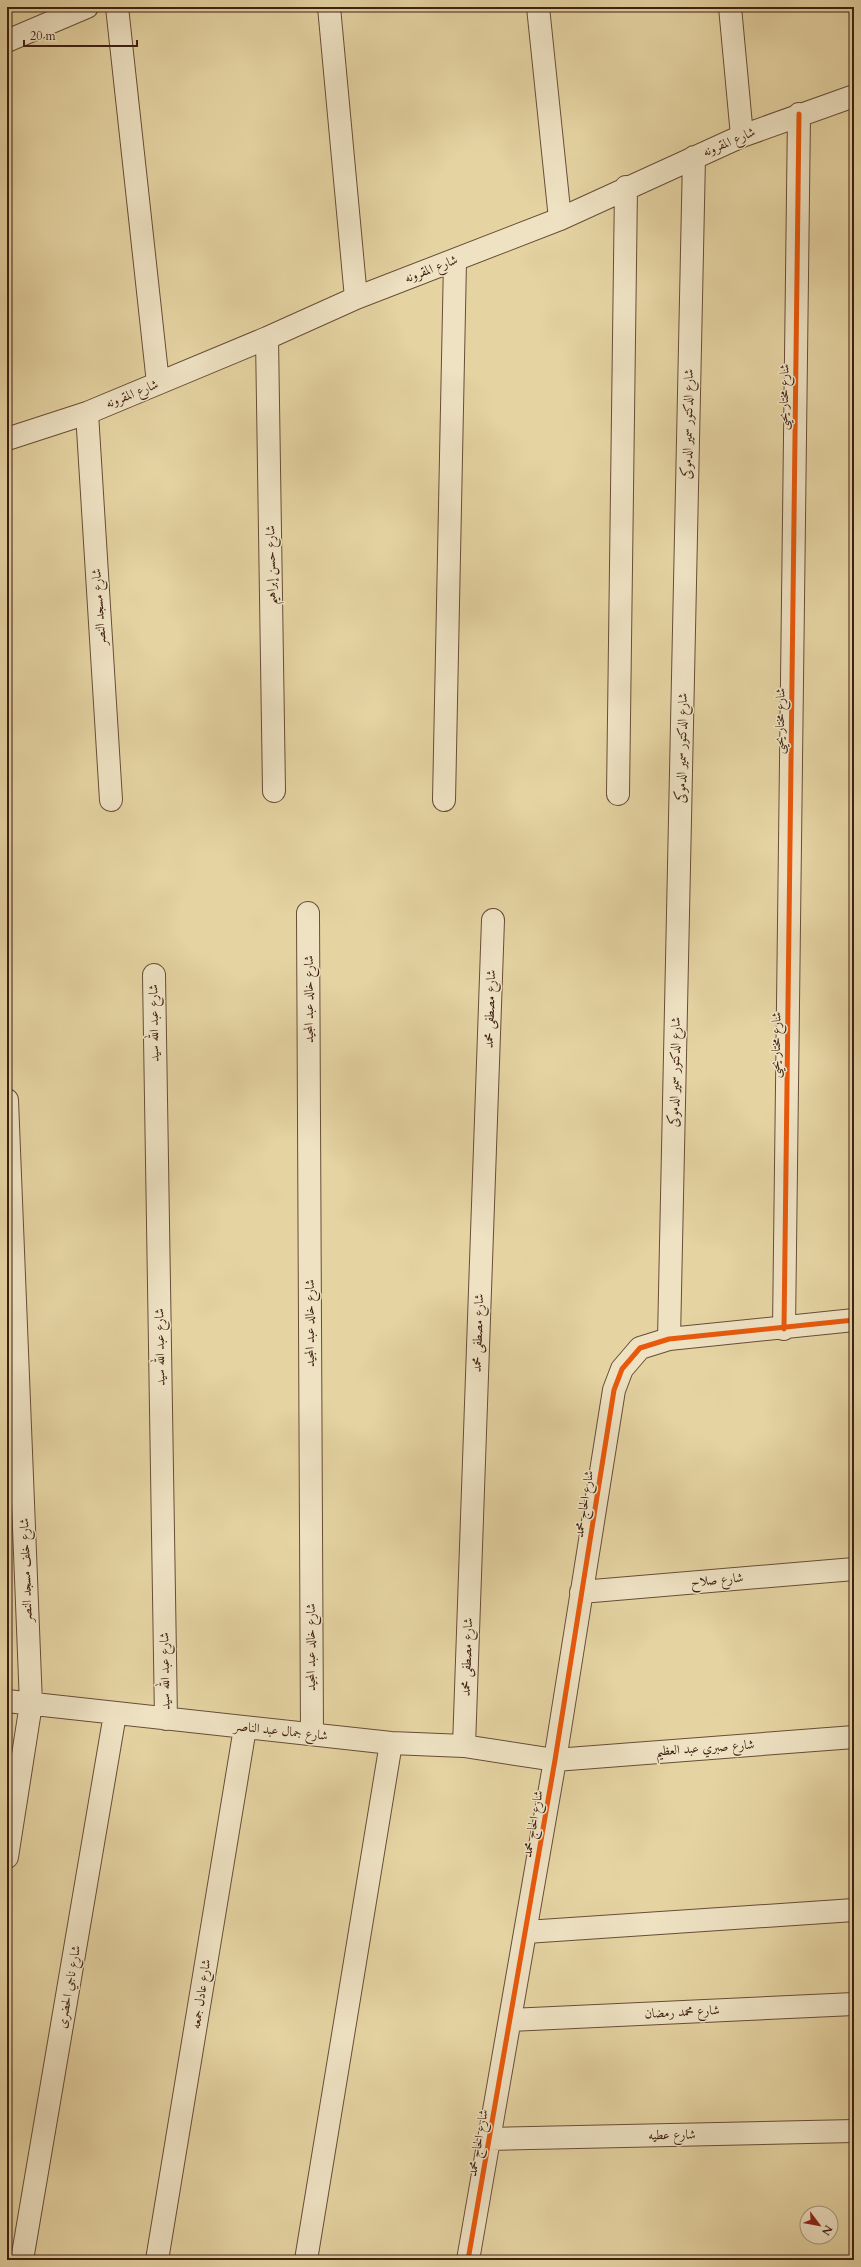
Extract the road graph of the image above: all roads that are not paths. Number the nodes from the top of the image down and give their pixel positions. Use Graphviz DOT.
graph roads {
  1 [pos="117,7"];
  2 [pos="330,7"];
  3 [pos="538,7"];
  4 [pos="730,7"];
  5 [pos="77,9"];
  6 [pos="7,41"];
  7 [pos="854,96"];
  8 [pos="799,114"];
  9 [pos="742,136"];
  10 [pos="694,157"];
  11 [pos="626,187"];
  12 [pos="560,219"];
  13 [pos="455,261"];
  14 [pos="356,298"];
  15 [pos="267,338"];
  16 [pos="158,383"];
  17 [pos="86,413"];
  18 [pos="7,439"];
  19 [pos="274,791"];
  20 [pos="618,794"];
  21 [pos="111,800"];
  22 [pos="444,800"];
  23 [pos="308,913"];
  24 [pos="493,920"];
  25 [pos="154,975"];
  26 [pos="7,1100"];
  27 [pos="854,1320"];
  28 [pos="784,1329"];
  29 [pos="670,1339"];
  30 [pos="854,1569"];
  31 [pos="581,1592"];
  32 [pos="7,1701"];
  33 [pos="31,1704"];
  34 [pos="115,1714"];
  35 [pos="166,1719"];
  36 [pos="245,1728"];
  37 [pos="312,1734"];
  38 [pos="854,1737"];
  39 [pos="391,1743"];
  40 [pos="464,1746"];
  41 [pos="556,1760"];
  42 [pos="7,1857"];
  43 [pos="854,1910"];
  44 [pos="526,1932"];
  45 [pos="854,2004"];
  46 [pos="510,2020"];
  47 [pos="854,2132"];
  48 [pos="490,2139"];
  49 [pos="22,2260"];
  50 [pos="157,2260"];
  51 [pos="306,2260"];
  52 [pos="468,2260"];
  1 -- 16 [label="street"];
  2 -- 14 [label="street"];
  3 -- 12 [label="street"];
  4 -- 9 [label="street"];
  5 -- 6 [label="street"];
  7 -- 8 [label="street, شارع المقرونه"];
  8 -- 9 [label="street, شارع المقرونه"];
  8 -- 28 [label="street, شارع مختار يحيى"];
  9 -- 10 [label="street, شارع المقرونه"];
  10 -- 11 [label="street, شارع المقرونه"];
  10 -- 29 [label="street, شارع الدكتور سمير الدموكى"];
  11 -- 12 [label="street, شارع المقرونه"];
  11 -- 20 [label="street"];
  12 -- 13 [label="street, شارع المقرونه"];
  13 -- 14 [label="street, شارع المقرونه"];
  13 -- 22 [label="street"];
  14 -- 15 [label="street, شارع المقرونه"];
  15 -- 16 [label="street, شارع المقرونه"];
  15 -- 19 [label="street, شارع حسن إبراهيم"];
  16 -- 17 [label="street, شارع المقرونه"];
  17 -- 18 [label="street, شارع المقرونه"];
  17 -- 21 [label="street, شارع مسجد النصر"];
  23 -- 37 [label="street, شارع خالد عبد المجيد"];
  24 -- 40 [label="street, شارع مصطفى محمد"];
  25 -- 35 [label="street, شارع عبد الله سيد"];
  26 -- 33 [label="street, شارع خلف مسجد النصر"];
  27 -- 28 [label="street, شارع الحاج محمد"];
  28 -- 29 [label="street, شارع الحاج محمد"];
  29 -- 31 [label="street, شارع الحاج محمد"];
  30 -- 31 [label="street, شارع صلاح"];
  31 -- 41 [label="street, شارع الحاج محمد"];
  32 -- 33 [label="street, شارع جمال عبد الناصر"];
  33 -- 34 [label="street, شارع جمال عبد الناصر"];
  33 -- 42 [label="street, شارع خلف مسجد النصر"];
  34 -- 35 [label="street, شارع جمال عبد الناصر"];
  34 -- 49 [label="street, شارع ناجي الحضرى"];
  35 -- 36 [label="street, شارع جمال عبد الناصر"];
  36 -- 37 [label="street, شارع جمال عبد الناصر"];
  36 -- 50 [label="street, شارع عادل جمعه"];
  37 -- 39 [label="street, شارع جمال عبد الناصر"];
  38 -- 41 [label="street, شارع صبري عبد العظيم"];
  39 -- 40 [label="street, شارع جمال عبد الناصر"];
  39 -- 51 [label="street"];
  40 -- 41 [label="street, شارع جمال عبد الناصر"];
  41 -- 44 [label="street, شارع الحاج محمد"];
  43 -- 44 [label="street"];
  44 -- 46 [label="street, شارع الحاج محمد"];
  45 -- 46 [label="street, شارع محمد رمضان"];
  46 -- 48 [label="street, شارع الحاج محمد"];
  47 -- 48 [label="street, شارع عطيه"];
  48 -- 52 [label="street, شارع الحاج محمد"];
}
